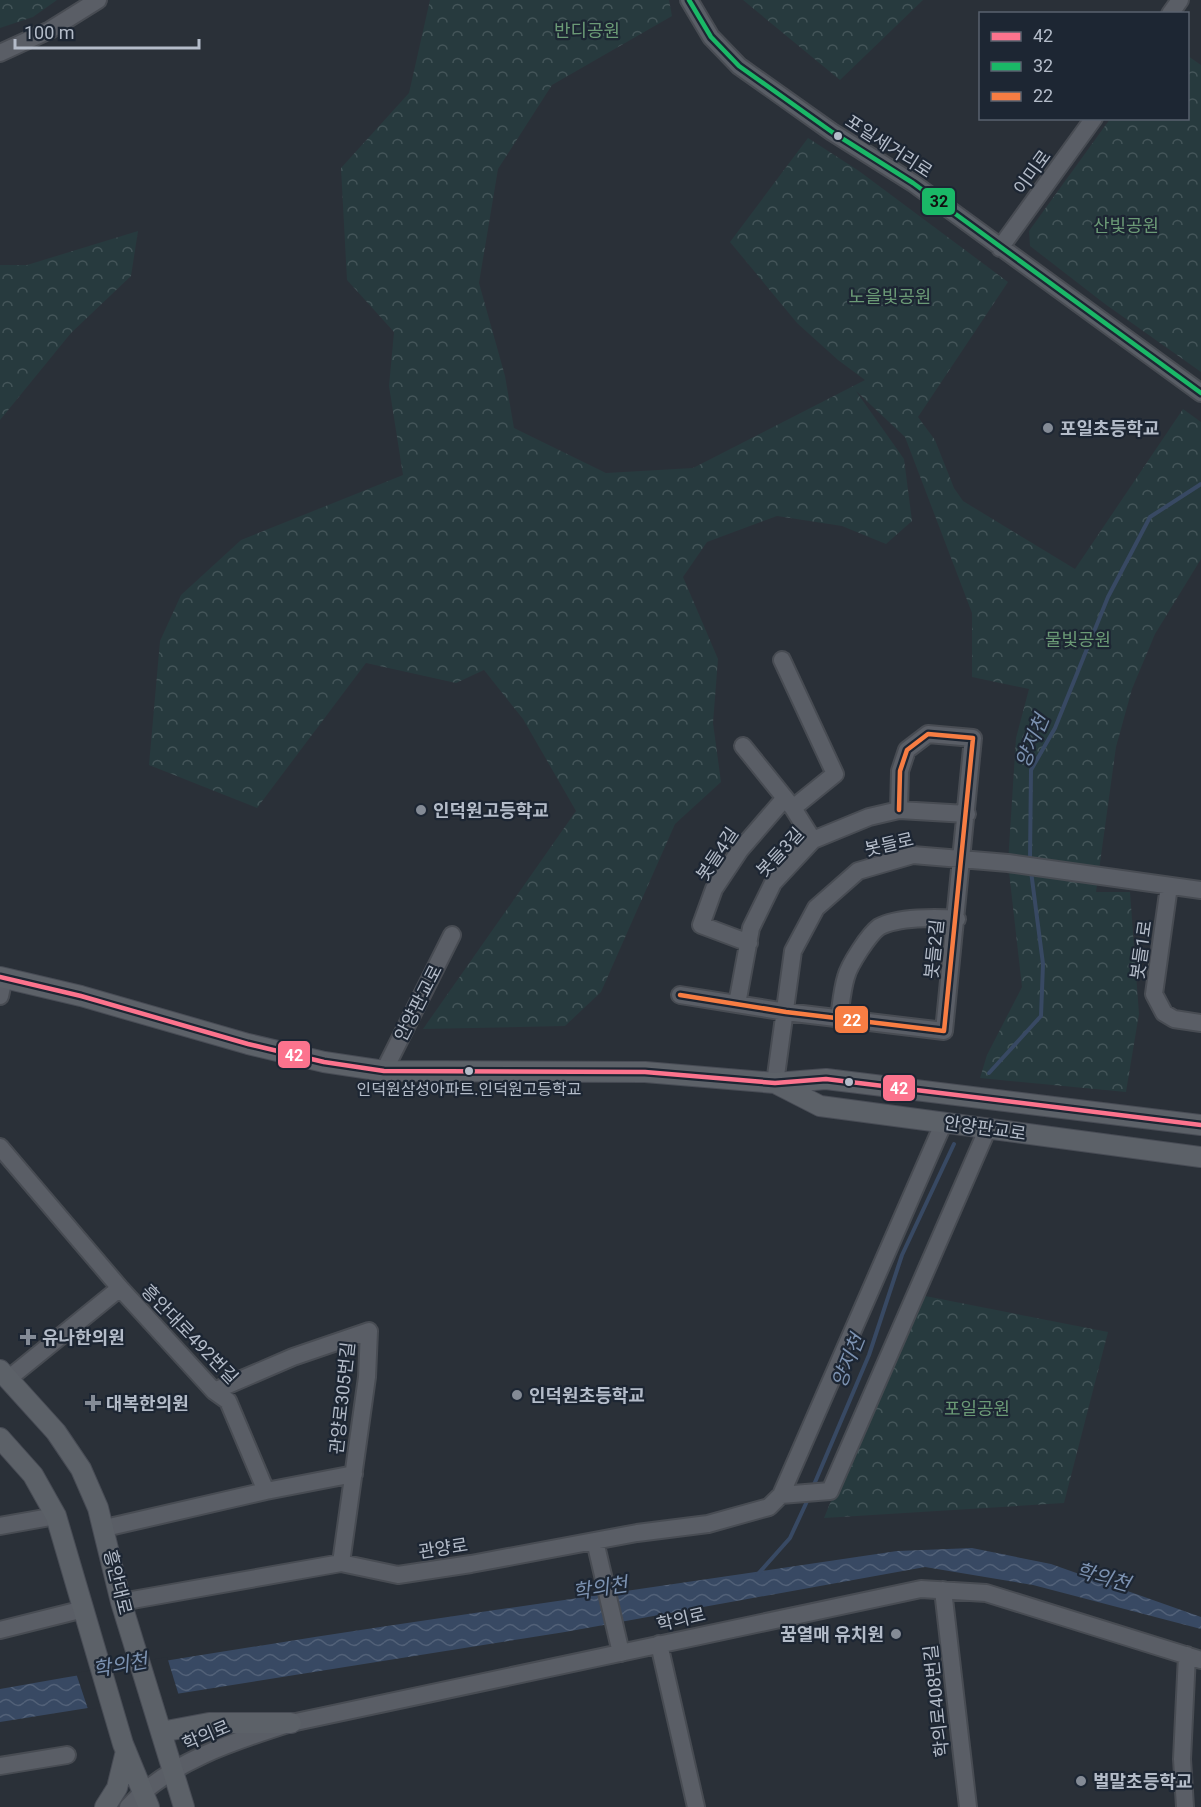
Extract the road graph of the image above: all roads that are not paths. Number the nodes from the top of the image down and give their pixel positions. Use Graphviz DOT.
graph roads {
  1 [pos="98,0"];
  2 [pos="689,0"];
  3 [pos="0,53"];
  4 [pos="1093,120"];
  5 [pos="1000,248"];
  6 [pos="1201,393"];
  7 [pos="782,660"];
  8 [pos="743,746"];
  9 [pos="789,804"];
  10 [pos="899,810"];
  11 [pos="967,814"];
  12 [pos="813,840"];
  13 [pos="962,857"];
  14 [pos="1169,886"];
  15 [pos="1201,890"];
  16 [pos="957,919"];
  17 [pos="452,935"];
  18 [pos="749,943"];
  19 [pos="2,983"];
  20 [pos="680,995"];
  21 [pos="737,1004"];
  22 [pos="786,1012"];
  23 [pos="839,1018"];
  24 [pos="1201,1023"];
  25 [pos="384,1071"];
  26 [pos="775,1083"];
  27 [pos="944,1122"];
  28 [pos="1201,1125"];
  29 [pos="988,1128"];
  30 [pos="0,1147"];
  31 [pos="1201,1157"];
  32 [pos="120,1288"];
  33 [pos="4,1375"];
  34 [pos="214,1391"];
  35 [pos="0,1438"];
  36 [pos="354,1474"];
  37 [pos="266,1491"];
  38 [pos="782,1495"];
  39 [pos="56,1515"];
  40 [pos="0,1526"];
  41 [pos="105,1528"];
  42 [pos="597,1549"];
  43 [pos="341,1563"];
  44 [pos="943,1590"];
  45 [pos="123,1608"];
  46 [pos="86,1615"];
  47 [pos="0,1630"];
  48 [pos="659,1644"];
  49 [pos="621,1653"];
  50 [pos="1194,1657"];
  51 [pos="291,1723"];
  52 [pos="160,1727"];
  53 [pos="126,1751"];
  54 [pos="68,1755"];
  55 [pos="0,1766"];
  56 [pos="172,1771"];
  57 [pos="146,1798"];
  58 [pos="105,1807"];
  59 [pos="128,1807"];
  60 [pos="184,1807"];
  61 [pos="696,1807"];
  62 [pos="968,1807"];
  63 [pos="1185,1807"];
  1 -- 3 [label="street"];
  2 -- 5 [label="street, 포일세거리로"];
  4 -- 5 [label="street, 이미로"];
  5 -- 6 [label="street, 포일세거리로"];
  7 -- 9 [label="street, 봇들4길"];
  8 -- 9 [label="street"];
  9 -- 12 [label="street"];
  9 -- 18 [label="street, 봇들4길"];
  10 -- 11 [label="street, 봇들3길"];
  10 -- 11 [label="street, 봇들2길"];
  10 -- 12 [label="street, 봇들3길"];
  11 -- 13 [label="street, 봇들2길"];
  12 -- 18 [label="street, 봇들3길"];
  13 -- 14 [label="street, 봇들로"];
  13 -- 16 [label="street, 봇들2길"];
  13 -- 22 [label="street, 봇들로"];
  14 -- 15 [label="street, 봇들로"];
  14 -- 24 [label="street, 봇들1로"];
  16 -- 23 [label="street"];
  16 -- 23 [label="street, 봇들2길"];
  17 -- 25 [label="street, 안양판교로"];
  18 -- 21 [label="street, 봇들3길"];
  19 -- 25 [label="main road, 안양판교로"];
  20 -- 21 [label="street, 봇들2길"];
  21 -- 22 [label="street, 봇들2길"];
  22 -- 23 [label="street, 봇들2길"];
  22 -- 26 [label="street, 봇들로"];
  25 -- 26 [label="main road, 안양판교로"];
  26 -- 27 [label="main road, 안양판교로"];
  26 -- 28 [label="main road, 안양판교로"];
  27 -- 29 [label="main road, 안양판교로"];
  27 -- 38 [label="street"];
  29 -- 31 [label="main road, 안양판교로"];
  29 -- 38 [label="street"];
  30 -- 32 [label="street, 흥안대로492번길"];
  32 -- 33 [label="street, 흥안대로"];
  32 -- 34 [label="street, 흥안대로492번길"];
  33 -- 41 [label="main road, 흥안대로"];
  34 -- 36 [label="street, 관양로305번길"];
  34 -- 37 [label="street, 흥안대로492번길"];
  35 -- 39 [label="main road"];
  36 -- 37 [label="street"];
  36 -- 43 [label="street, 관양로305번길"];
  37 -- 41 [label="street"];
  38 -- 42 [label="street, 관양로"];
  39 -- 40 [label="street"];
  39 -- 46 [label="main road"];
  41 -- 45 [label="main road, 흥안대로"];
  42 -- 43 [label="street, 관양로"];
  42 -- 49 [label="street"];
  43 -- 45 [label="street, 관양로"];
  44 -- 48 [label="street, 학의로"];
  44 -- 50 [label="street, 학의로"];
  44 -- 62 [label="street, 학의로408번길"];
  45 -- 52 [label="main road, 흥안대로"];
  46 -- 47 [label="street"];
  46 -- 53 [label="main road"];
  48 -- 49 [label="street, 학의로"];
  48 -- 61 [label="street"];
  49 -- 51 [label="street, 학의로"];
  50 -- 63 [label="street"];
  51 -- 52 [label="main road"];
  51 -- 56 [label="street, 학의로"];
  52 -- 56 [label="main road, 흥안대로"];
  53 -- 57 [label="main road"];
  53 -- 58 [label="main road"];
  54 -- 55 [label="street"];
  56 -- 57 [label="street, 학의로"];
  56 -- 60 [label="main road, 흥안대로"];
  57 -- 59 [label="street, 학의로"];
}
